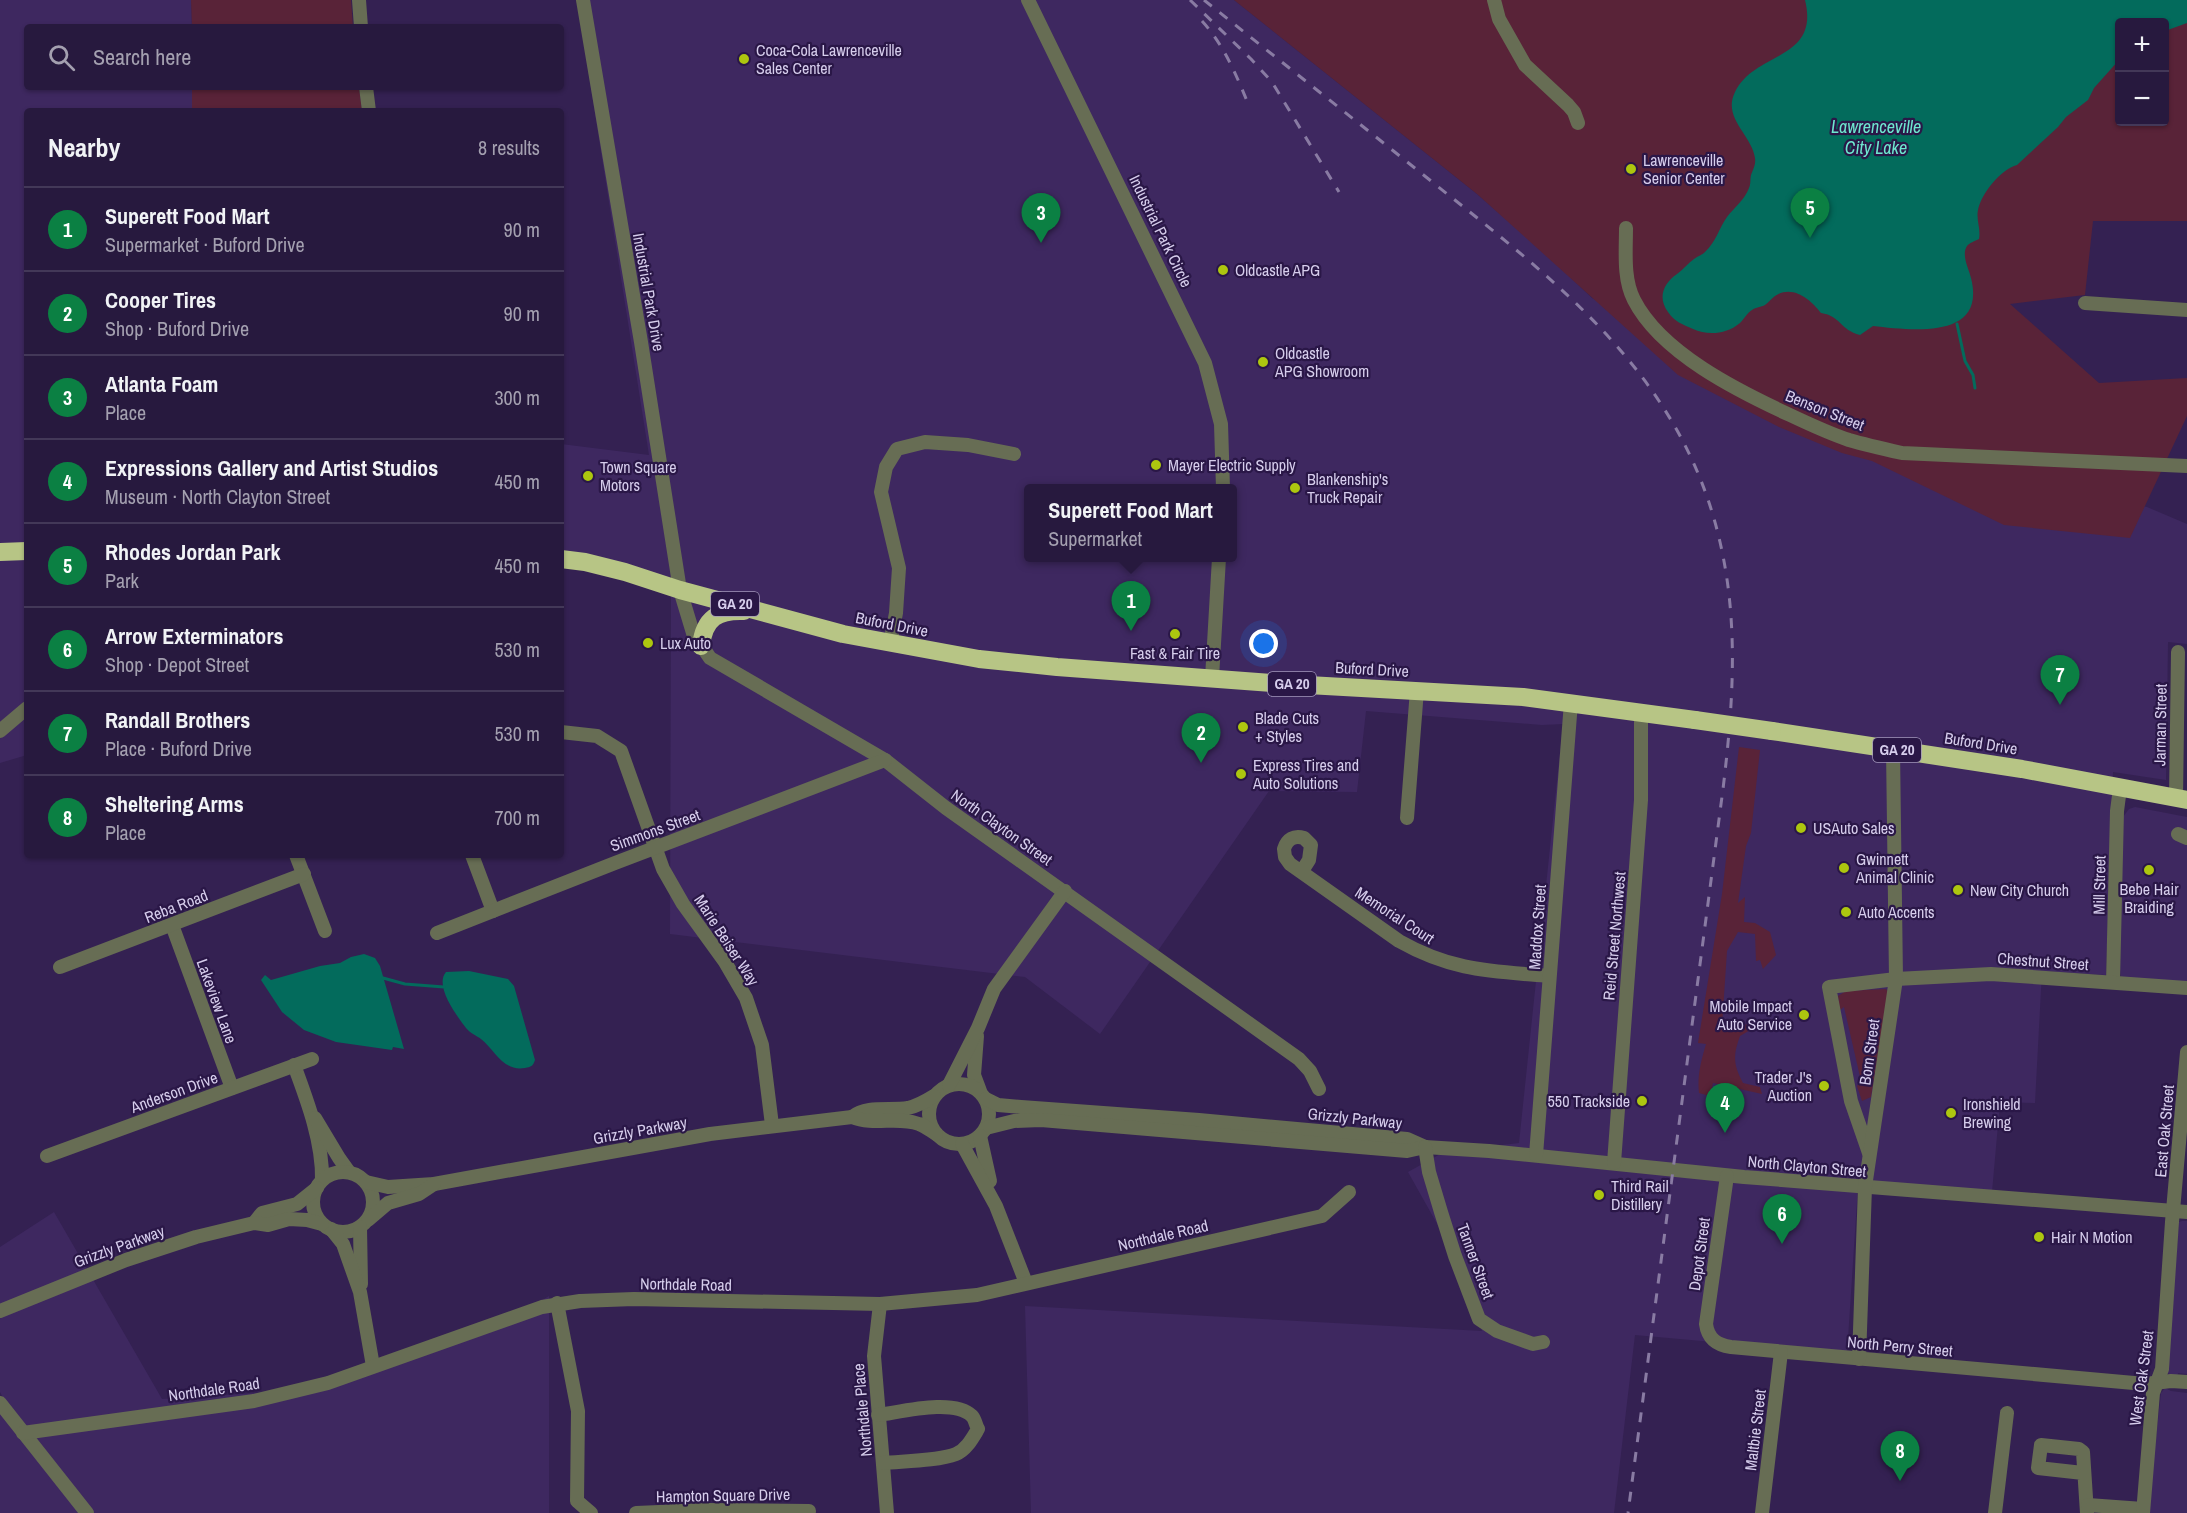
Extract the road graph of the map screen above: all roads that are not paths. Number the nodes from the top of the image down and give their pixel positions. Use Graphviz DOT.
graph roads {
  1 [pos="359,0"];
  2 [pos="583,0"];
  3 [pos="1028,0"];
  4 [pos="1494,0"];
  5 [pos="361,24"];
  6 [pos="366,90"];
  7 [pos="369,108"];
  8 [pos="1578,123"];
  9 [pos="1626,228"];
  10 [pos="2085,303"];
  11 [pos="2187,310"];
  12 [pos="1014,454"];
  13 [pos="2187,466"];
  14 [pos="1223,484"];
  15 [pos="24,551"];
  16 [pos="0,552"];
  17 [pos="564,559"];
  18 [pos="1219,562"];
  19 [pos="680,590"];
  20 [pos="759,611"];
  21 [pos="890,644"];
  22 [pos="701,646"];
  23 [pos="2178,652"];
  24 [pos="1212,678"];
  25 [pos="1417,690"];
  26 [pos="1571,702"];
  27 [pos="24,711"];
  28 [pos="1641,712"];
  29 [pos="0,731"];
  30 [pos="564,732"];
  31 [pos="1893,749"];
  32 [pos="885,760"];
  33 [pos="2120,788"];
  34 [pos="2181,799"];
  35 [pos="1407,818"];
  36 [pos="656,848"];
  37 [pos="297,858"];
  38 [pos="473,858"];
  39 [pos="1302,872"];
  40 [pos="304,874"];
  41 [pos="1065,891"];
  42 [pos="493,910"];
  43 [pos="172,925"];
  44 [pos="325,931"];
  45 [pos="437,933"];
  46 [pos="60,967"];
  47 [pos="1549,976"];
  48 [pos="1896,979"];
  49 [pos="2113,982"];
  50 [pos="2187,988"];
  51 [pos="978,1028"];
  52 [pos="2187,1052"];
  53 [pos="312,1059"];
  54 [pos="294,1065"];
  55 [pos="949,1085"];
  56 [pos="232,1088"];
  57 [pos="1319,1089"];
  58 [pos="983,1095"];
  59 [pos="934,1096"];
  60 [pos="311,1112"];
  61 [pos="852,1118"];
  62 [pos="772,1125"];
  63 [pos="983,1132"];
  64 [pos="936,1134"];
  65 [pos="962,1144"];
  66 [pos="1425,1147"];
  67 [pos="1536,1155"];
  68 [pos="1870,1155"];
  69 [pos="47,1156"];
  70 [pos="1614,1163"];
  71 [pos="349,1172"];
  72 [pos="1727,1176"];
  73 [pos="366,1182"];
  74 [pos="319,1184"];
  75 [pos="434,1184"];
  76 [pos="1865,1187"];
  77 [pos="1349,1192"];
  78 [pos="996,1206"];
  79 [pos="2180,1212"];
  80 [pos="254,1223"];
  81 [pos="364,1224"];
  82 [pos="326,1227"];
  83 [pos="1026,1283"];
  84 [pos="360,1292"];
  85 [pos="557,1303"];
  86 [pos="880,1304"];
  87 [pos="5,1309"];
  88 [pos="0,1319"];
  89 [pos="1710,1337"];
  90 [pos="1543,1342"];
  91 [pos="1781,1352"];
  92 [pos="1859,1359"];
  93 [pos="373,1366"];
  94 [pos="2157,1382"];
  95 [pos="2187,1382"];
  96 [pos="0,1403"];
  97 [pos="2007,1413"];
  98 [pos="878,1415"];
  99 [pos="23,1433"];
  100 [pos="883,1462"];
  101 [pos="2083,1473"];
  102 [pos="2087,1509"];
  103 [pos="809,1510"];
  104 [pos="2143,1511"];
  105 [pos="677,1512"];
  106 [pos="778,1512"];
  107 [pos="87,1513"];
  108 [pos="591,1513"];
  109 [pos="636,1513"];
  110 [pos="887,1513"];
  111 [pos="1762,1513"];
  112 [pos="1995,1513"];
  1 -- 5 [label="street"];
  2 -- 19 [label="street, Industrial Park Drive"];
  3 -- 14 [label="street, Industrial Park Circle"];
  4 -- 8 [label="street"];
  6 -- 7 [label="street"];
  9 -- 13 [label="street, Benson Street"];
  10 -- 11 [label="street"];
  12 -- 21 [label="street"];
  15 -- 16 [label="highway"];
  17 -- 19 [label="highway, Buford Drive / GA 20"];
  18 -- 24 [label="street"];
  19 -- 20 [label="highway, Buford Drive / GA 20"];
  19 -- 22 [label="street, North Clayton Street"];
  20 -- 21 [label="highway, Buford Drive / GA 20"];
  20 -- 22 [label="highway"];
  21 -- 24 [label="highway, Buford Drive / GA 20"];
  22 -- 32 [label="street, North Clayton Street"];
  23 -- 34 [label="street, Jarman Street"];
  24 -- 25 [label="highway, Buford Drive / GA 20"];
  25 -- 26 [label="highway, Buford Drive / GA 20"];
  25 -- 35 [label="street"];
  26 -- 28 [label="highway, Buford Drive / GA 20"];
  26 -- 47 [label="street, Maddox Street"];
  27 -- 29 [label="street"];
  28 -- 31 [label="highway, Buford Drive / GA 20, bridge"];
  28 -- 70 [label="street, Reid Street Northwest"];
  30 -- 36 [label="street, Marie Beiser Way"];
  31 -- 33 [label="highway, Buford Drive / GA 20"];
  31 -- 48 [label="street, Born Street"];
  32 -- 36 [label="street, Simmons Street"];
  32 -- 41 [label="street, North Clayton Street"];
  33 -- 34 [label="highway, Buford Drive / GA 20"];
  33 -- 49 [label="street, Mill Street"];
  36 -- 42 [label="street, Simmons Street"];
  36 -- 62 [label="street, Marie Beiser Way"];
  37 -- 40 [label="street"];
  38 -- 42 [label="street"];
  39 -- 47 [label="street, Memorial Court"];
  40 -- 43 [label="street, Reba Road"];
  40 -- 44 [label="street"];
  41 -- 51 [label="street"];
  41 -- 57 [label="street, North Clayton Street"];
  42 -- 45 [label="street, Simmons Street"];
  43 -- 46 [label="street, Reba Road"];
  43 -- 56 [label="street, Lakeview Lane"];
  47 -- 67 [label="street, Maddox Street"];
  48 -- 49 [label="street, Chestnut Street"];
  48 -- 68 [label="street, Born Street"];
  48 -- 68 [label="street, Chestnut Street"];
  49 -- 50 [label="street, Chestnut Street"];
  51 -- 55 [label="street"];
  51 -- 58 [label="street"];
  52 -- 79 [label="street, East Oak Street"];
  53 -- 54 [label="street, Anderson Drive"];
  54 -- 56 [label="street, Anderson Drive"];
  54 -- 60 [label="street"];
  55 -- 58 [label="street"];
  55 -- 59 [label="street"];
  56 -- 69 [label="street, Anderson Drive"];
  58 -- 63 [label="street"];
  58 -- 66 [label="street, Grizzly Parkway"];
  59 -- 61 [label="street, Grizzly Parkway"];
  59 -- 64 [label="street"];
  60 -- 71 [label="street"];
  60 -- 74 [label="street"];
  61 -- 62 [label="street, Grizzly Parkway"];
  61 -- 64 [label="street, Grizzly Parkway"];
  62 -- 75 [label="street, Grizzly Parkway"];
  63 -- 65 [label="street"];
  63 -- 66 [label="street, Grizzly Parkway"];
  63 -- 78 [label="street"];
  64 -- 65 [label="street"];
  65 -- 78 [label="street"];
  66 -- 67 [label="street, North Clayton Street"];
  66 -- 90 [label="street, Tanner Street"];
  67 -- 70 [label="street, North Clayton Street"];
  68 -- 76 [label="street, Born Street"];
  70 -- 72 [label="street, North Clayton Street"];
  71 -- 73 [label="street"];
  71 -- 74 [label="street"];
  72 -- 76 [label="street, North Clayton Street"];
  72 -- 89 [label="street, Depot Street"];
  73 -- 75 [label="street, Grizzly Parkway"];
  73 -- 81 [label="street"];
  74 -- 80 [label="street, Grizzly Parkway"];
  74 -- 82 [label="street"];
  75 -- 81 [label="street, Grizzly Parkway"];
  76 -- 79 [label="street, North Clayton Street"];
  76 -- 92 [label="street, Born Street"];
  77 -- 83 [label="street, Northdale Road"];
  78 -- 83 [label="street"];
  79 -- 94 [label="street, West Oak Street"];
  80 -- 82 [label="street, Grizzly Parkway"];
  80 -- 87 [label="street, Grizzly Parkway"];
  81 -- 82 [label="street"];
  81 -- 84 [label="street"];
  82 -- 84 [label="street"];
  83 -- 86 [label="street, Northdale Road"];
  84 -- 93 [label="street"];
  85 -- 86 [label="street, Northdale Road"];
  85 -- 93 [label="street, Northdale Road"];
  85 -- 108 [label="street"];
  86 -- 98 [label="street, Northdale Place"];
  87 -- 88 [label="street"];
  89 -- 91 [label="street, North Perry Street"];
  91 -- 92 [label="street, North Perry Street"];
  91 -- 111 [label="street, Maltbie Street"];
  92 -- 94 [label="street, North Perry Street"];
  93 -- 99 [label="street, Northdale Road"];
  94 -- 95 [label="street"];
  94 -- 104 [label="street, West Oak Street"];
  96 -- 99 [label="street"];
  97 -- 112 [label="street"];
  98 -- 100 [label="street, Northdale Place"];
  98 -- 100 [label="street"];
  99 -- 107 [label="street"];
  100 -- 110 [label="street, Northdale Place"];
  101 -- 102 [label="street"];
  102 -- 104 [label="street"];
  103 -- 106 [label="street, Hampton Square Drive"];
  105 -- 106 [label="street, Hampton Square Drive"];
  105 -- 109 [label="street, Hampton Square Drive"];
}
